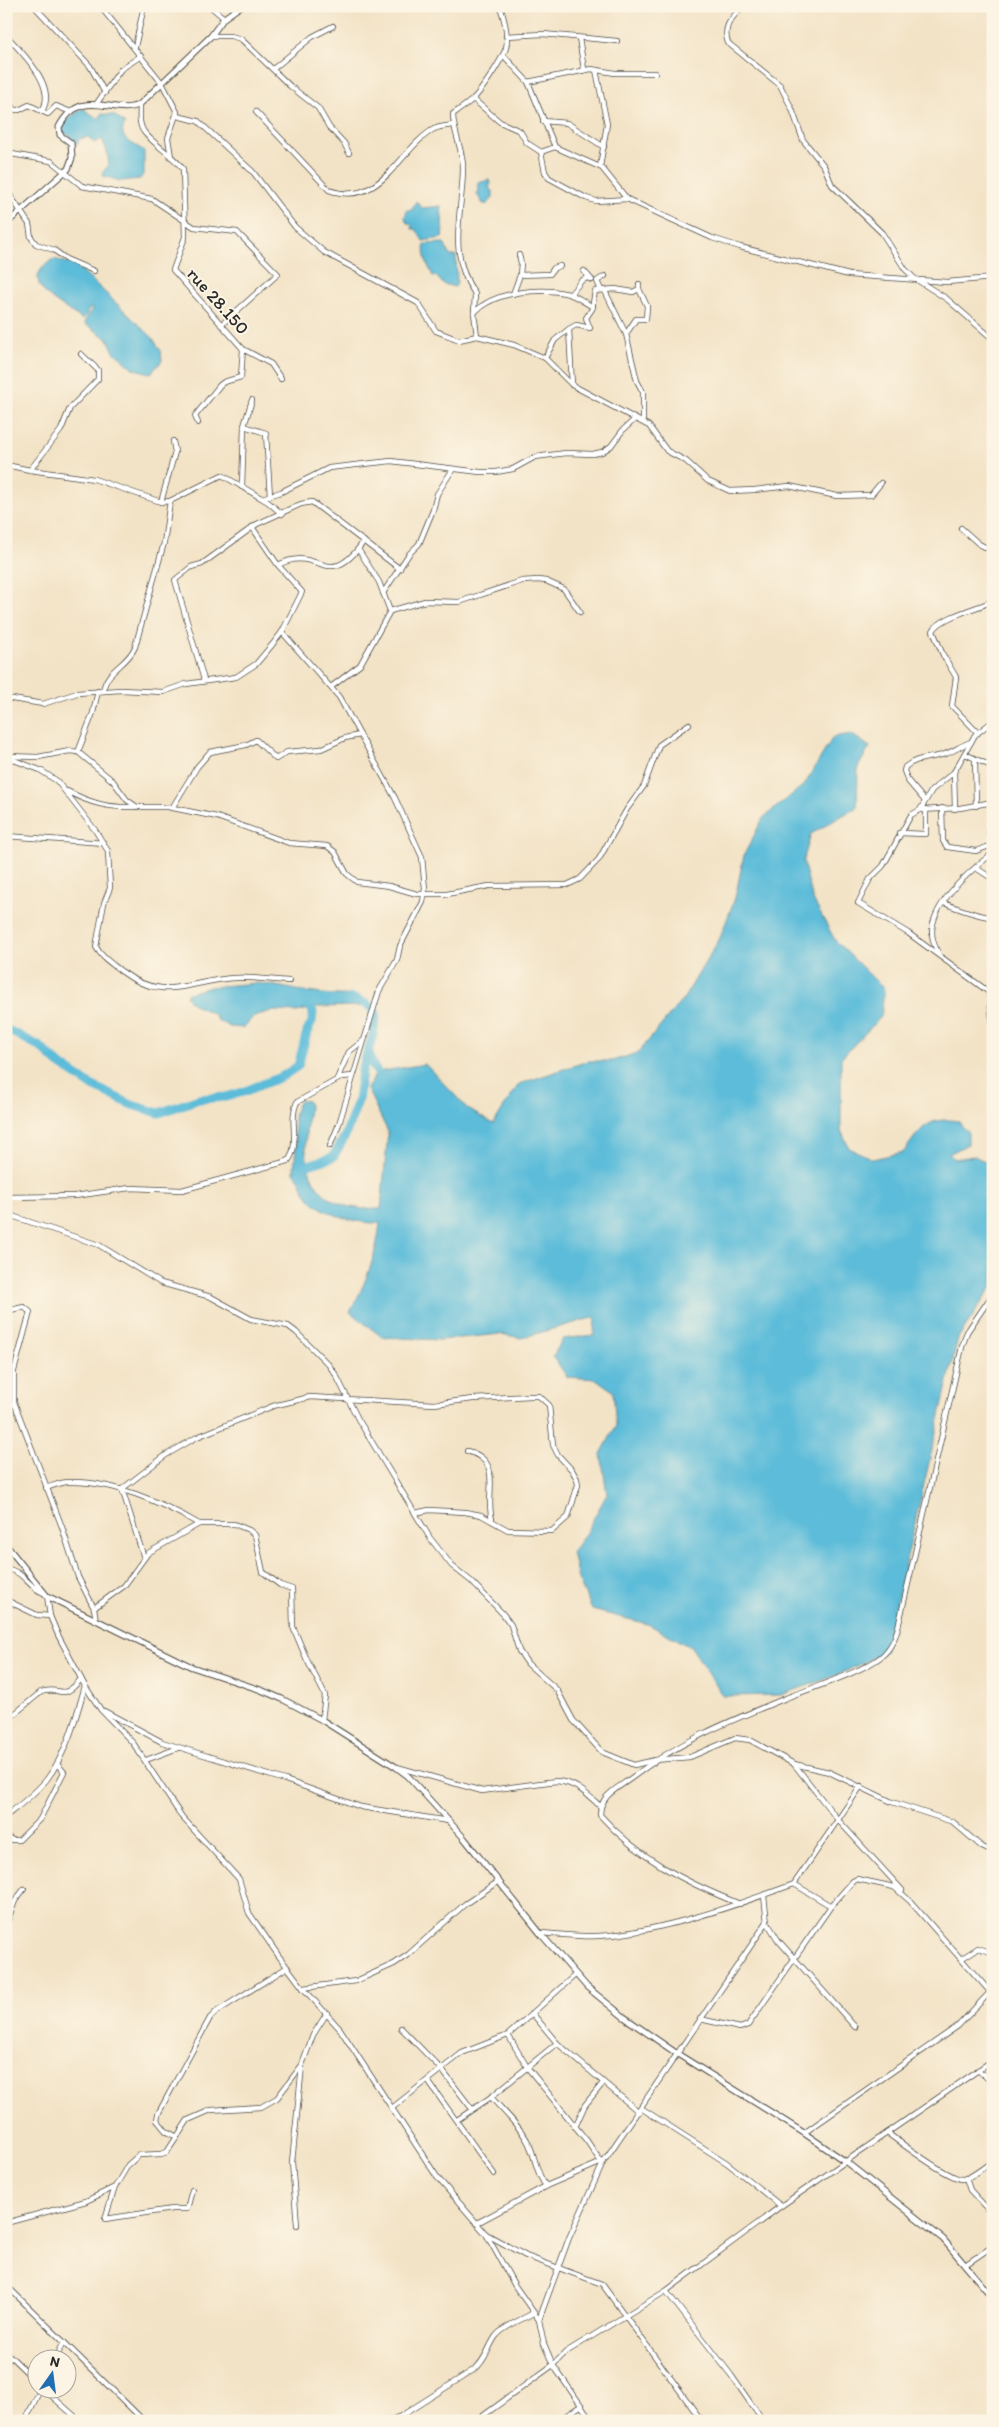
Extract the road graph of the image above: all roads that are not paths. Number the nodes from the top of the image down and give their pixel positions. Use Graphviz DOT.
graph roads {
  1 [pos="34,6"];
  2 [pos="100,6"];
  3 [pos="144,6"];
  4 [pos="210,6"];
  5 [pos="241,6"];
  6 [pos="500,6"];
  7 [pos="743,6"];
  8 [pos="224,18"];
  9 [pos="333,26"];
  10 [pos="6,35"];
  11 [pos="211,36"];
  12 [pos="506,36"];
  13 [pos="579,38"];
  14 [pos="617,41"];
  15 [pos="135,47"];
  16 [pos="503,55"];
  17 [pos="141,56"];
  18 [pos="273,69"];
  19 [pos="584,69"];
  20 [pos="596,70"];
  21 [pos="655,73"];
  22 [pos="528,82"];
  23 [pos="162,83"];
  24 [pos="104,93"];
  25 [pos="473,99"];
  26 [pos="6,100"];
  27 [pos="97,103"];
  28 [pos="140,104"];
  29 [pos="42,111"];
  30 [pos="70,112"];
  31 [pos="256,112"];
  32 [pos="177,116"];
  33 [pos="543,121"];
  34 [pos="453,125"];
  35 [pos="555,147"];
  36 [pos="604,147"];
  37 [pos="541,152"];
  38 [pos="6,153"];
  39 [pos="349,153"];
  40 [pos="171,157"];
  41 [pos="600,167"];
  42 [pos="64,174"];
  43 [pos="6,189"];
  44 [pos="627,199"];
  45 [pos="20,212"];
  46 [pos="184,222"];
  47 [pos="6,224"];
  48 [pos="519,255"];
  49 [pos="560,266"];
  50 [pos="94,271"];
  51 [pos="584,271"];
  52 [pos="520,274"];
  53 [pos="605,276"];
  54 [pos="914,278"];
  55 [pos="993,278"];
  56 [pos="594,280"];
  57 [pos="603,290"];
  58 [pos="513,294"];
  59 [pos="570,295"];
  60 [pos="593,307"];
  61 [pos="474,313"];
  62 [pos="222,325"];
  63 [pos="568,329"];
  64 [pos="626,334"];
  65 [pos="478,336"];
  66 [pos="993,339"];
  67 [pos="243,350"];
  68 [pos="81,354"];
  69 [pos="545,358"];
  70 [pos="281,379"];
  71 [pos="572,385"];
  72 [pos="252,400"];
  73 [pos="634,420"];
  74 [pos="643,422"];
  75 [pos="198,423"];
  76 [pos="244,426"];
  77 [pos="173,441"];
  78 [pos="6,465"];
  79 [pos="453,469"];
  80 [pos="30,470"];
  81 [pos="882,483"];
  82 [pos="242,487"];
  83 [pos="270,496"];
  84 [pos="262,498"];
  85 [pos="170,501"];
  86 [pos="161,502"];
  87 [pos="282,514"];
  88 [pos="252,527"];
  89 [pos="961,528"];
  90 [pos="364,540"];
  91 [pos="358,549"];
  92 [pos="993,551"];
  93 [pos="278,565"];
  94 [pos="400,569"];
  95 [pos="384,593"];
  96 [pos="993,602"];
  97 [pos="390,611"];
  98 [pos="580,612"];
  99 [pos="282,632"];
  100 [pos="204,680"];
  101 [pos="993,684"];
  102 [pos="331,687"];
  103 [pos="993,688"];
  104 [pos="101,691"];
  105 [pos="6,698"];
  106 [pos="993,721"];
  107 [pos="689,724"];
  108 [pos="978,733"];
  109 [pos="360,735"];
  110 [pos="972,741"];
  111 [pos="78,752"];
  112 [pos="965,754"];
  113 [pos="6,756"];
  114 [pos="975,759"];
  115 [pos="954,772"];
  116 [pos="993,783"];
  117 [pos="66,791"];
  118 [pos="925,801"];
  119 [pos="993,802"];
  120 [pos="976,806"];
  121 [pos="137,807"];
  122 [pos="172,808"];
  123 [pos="942,808"];
  124 [pos="923,809"];
  125 [pos="955,809"];
  126 [pos="993,814"];
  127 [pos="899,834"];
  128 [pos="6,836"];
  129 [pos="104,843"];
  130 [pos="993,845"];
  131 [pos="993,853"];
  132 [pos="976,868"];
  133 [pos="993,879"];
  134 [pos="424,894"];
  135 [pos="944,903"];
  136 [pos="993,917"];
  137 [pos="940,954"];
  138 [pos="289,981"];
  139 [pos="991,994"];
  140 [pos="993,1028"];
  141 [pos="364,1040"];
  142 [pos="353,1076"];
  143 [pos="336,1080"];
  144 [pos="330,1146"];
  145 [pos="6,1197"];
  146 [pos="6,1214"];
  147 [pos="993,1294"];
  148 [pos="6,1311"];
  149 [pos="347,1398"];
  150 [pos="14,1402"];
  151 [pos="6,1413"];
  152 [pos="467,1450"];
  153 [pos="46,1488"];
  154 [pos="122,1489"];
  155 [pos="415,1513"];
  156 [pos="493,1521"];
  157 [pos="199,1524"];
  158 [pos="6,1545"];
  159 [pos="144,1558"];
  160 [pos="6,1569"];
  161 [pos="46,1594"];
  162 [pos="6,1600"];
  163 [pos="94,1608"];
  164 [pos="50,1616"];
  165 [pos="96,1620"];
  166 [pos="81,1679"];
  167 [pos="85,1686"];
  168 [pos="101,1710"];
  169 [pos="322,1720"];
  170 [pos="6,1721"];
  171 [pos="180,1747"];
  172 [pos="146,1760"];
  173 [pos="654,1760"];
  174 [pos="58,1764"];
  175 [pos="794,1764"];
  176 [pos="396,1767"];
  177 [pos="862,1786"];
  178 [pos="600,1806"];
  179 [pos="6,1816"];
  180 [pos="838,1820"];
  181 [pos="448,1821"];
  182 [pos="6,1836"];
  183 [pos="993,1852"];
  184 [pos="499,1881"];
  185 [pos="794,1884"];
  186 [pos="24,1889"];
  187 [pos="904,1894"];
  188 [pos="764,1896"];
  189 [pos="740,1904"];
  190 [pos="831,1906"];
  191 [pos="767,1922"];
  192 [pos="6,1925"];
  193 [pos="540,1933"];
  194 [pos="993,1953"];
  195 [pos="794,1958"];
  196 [pos="961,1959"];
  197 [pos="286,1968"];
  198 [pos="575,1975"];
  199 [pos="302,1988"];
  200 [pos="992,1992"];
  201 [pos="327,2013"];
  202 [pos="532,2013"];
  203 [pos="700,2019"];
  204 [pos="855,2027"];
  205 [pos="401,2028"];
  206 [pos="508,2035"];
  207 [pos="557,2042"];
  208 [pos="676,2053"];
  209 [pos="993,2060"];
  210 [pos="302,2065"];
  211 [pos="527,2067"];
  212 [pos="442,2070"];
  213 [pos="978,2070"];
  214 [pos="428,2081"];
  215 [pos="602,2083"];
  216 [pos="993,2083"];
  217 [pos="491,2097"];
  218 [pos="392,2108"];
  219 [pos="472,2109"];
  220 [pos="640,2110"];
  221 [pos="457,2120"];
  222 [pos="575,2127"];
  223 [pos="804,2133"];
  224 [pos="887,2133"];
  225 [pos="177,2137"];
  226 [pos="993,2161"];
  227 [pos="602,2162"];
  228 [pos="846,2162"];
  229 [pos="494,2174"];
  230 [pos="966,2178"];
  231 [pos="546,2186"];
  232 [pos="115,2187"];
  233 [pos="192,2190"];
  234 [pos="781,2206"];
  235 [pos="993,2215"];
  236 [pos="6,2223"];
  237 [pos="477,2223"];
  238 [pos="297,2225"];
  239 [pos="486,2234"];
  240 [pos="993,2246"];
  241 [pos="965,2265"];
  242 [pos="558,2269"];
  243 [pos="6,2285"];
  244 [pos="666,2291"];
  245 [pos="993,2298"];
  246 [pos="534,2313"];
  247 [pos="626,2315"];
  248 [pos="539,2320"];
  249 [pos="64,2342"];
  250 [pos="60,2350"];
  251 [pos="8,2354"];
  252 [pos="6,2365"];
  253 [pos="553,2365"];
  254 [pos="28,2373"];
  255 [pos="35,2400"];
  256 [pos="56,2400"];
  257 [pos="582,2405"];
  258 [pos="25,2421"];
  259 [pos="80,2421"];
  260 [pos="144,2421"];
  261 [pos="388,2421"];
  262 [pos="476,2421"];
  263 [pos="558,2421"];
  264 [pos="592,2421"];
  265 [pos="708,2421"];
  266 [pos="763,2421"];
  1 -- 24 [label="street"];
  2 -- 15 [label="street"];
  3 -- 15 [label="street"];
  4 -- 8 [label="street"];
  5 -- 8 [label="street"];
  6 -- 12 [label="street"];
  7 -- 54 [label="street"];
  8 -- 11 [label="street"];
  9 -- 18 [label="street"];
  10 -- 29 [label="street"];
  11 -- 18 [label="street"];
  11 -- 23 [label="street"];
  12 -- 13 [label="street"];
  12 -- 16 [label="street"];
  13 -- 14 [label="street"];
  13 -- 19 [label="street"];
  15 -- 17 [label="street"];
  16 -- 22 [label="street"];
  16 -- 25 [label="street"];
  17 -- 23 [label="street"];
  17 -- 24 [label="street"];
  18 -- 39 [label="street"];
  19 -- 20 [label="street"];
  19 -- 22 [label="street"];
  20 -- 21 [label="street"];
  20 -- 36 [label="street"];
  22 -- 33 [label="street"];
  23 -- 28 [label="street"];
  23 -- 32 [label="street"];
  24 -- 27 [label="street"];
  25 -- 34 [label="street"];
  25 -- 37 [label="street"];
  26 -- 29 [label="street"];
  27 -- 28 [label="street"];
  27 -- 30 [label="street"];
  28 -- 40 [label="street, rue 28.150"];
  29 -- 30 [label="street"];
  30 -- 42 [label="street"];
  31 -- 34 [label="street"];
  32 -- 40 [label="street, rue 28.150"];
  32 -- 65 [label="street"];
  33 -- 35 [label="street"];
  33 -- 36 [label="street"];
  34 -- 61 [label="street"];
  35 -- 37 [label="street"];
  35 -- 41 [label="street"];
  36 -- 41 [label="street"];
  37 -- 44 [label="street"];
  38 -- 42 [label="street"];
  40 -- 46 [label="street, rue 28.150"];
  41 -- 44 [label="street"];
  42 -- 45 [label="street"];
  42 -- 46 [label="street"];
  43 -- 45 [label="street"];
  44 -- 54 [label="street"];
  45 -- 47 [label="street"];
  45 -- 50 [label="street"];
  46 -- 62 [label="street, rue 28.150"];
  46 -- 62 [label="street"];
  48 -- 52 [label="street"];
  49 -- 52 [label="street"];
  51 -- 56 [label="street"];
  52 -- 58 [label="street"];
  53 -- 56 [label="street"];
  54 -- 55 [label="street"];
  54 -- 66 [label="street"];
  56 -- 57 [label="street"];
  56 -- 59 [label="street"];
  57 -- 60 [label="street"];
  57 -- 64 [label="street"];
  57 -- 64 [label="street"];
  58 -- 59 [label="street"];
  58 -- 61 [label="street"];
  59 -- 60 [label="street"];
  60 -- 63 [label="street"];
  61 -- 65 [label="street"];
  62 -- 67 [label="street, rue 28.150"];
  63 -- 69 [label="street"];
  63 -- 71 [label="street"];
  64 -- 74 [label="street"];
  65 -- 69 [label="street"];
  67 -- 70 [label="street"];
  67 -- 75 [label="street"];
  68 -- 80 [label="street"];
  69 -- 71 [label="street"];
  71 -- 73 [label="street"];
  72 -- 76 [label="street"];
  73 -- 74 [label="street"];
  73 -- 79 [label="street"];
  74 -- 81 [label="street"];
  76 -- 82 [label="street"];
  76 -- 83 [label="street"];
  77 -- 86 [label="street"];
  78 -- 80 [label="street"];
  79 -- 83 [label="street"];
  79 -- 94 [label="street"];
  80 -- 86 [label="street"];
  82 -- 84 [label="street"];
  82 -- 85 [label="street"];
  83 -- 84 [label="street"];
  84 -- 87 [label="street"];
  85 -- 86 [label="street"];
  85 -- 104 [label="street"];
  87 -- 88 [label="street"];
  87 -- 90 [label="street"];
  88 -- 93 [label="street"];
  88 -- 100 [label="street"];
  89 -- 92 [label="street"];
  90 -- 91 [label="street"];
  90 -- 94 [label="street"];
  91 -- 93 [label="street"];
  91 -- 95 [label="street"];
  93 -- 99 [label="street"];
  94 -- 95 [label="street"];
  95 -- 97 [label="street"];
  96 -- 108 [label="street"];
  97 -- 98 [label="street"];
  97 -- 102 [label="street"];
  99 -- 100 [label="street"];
  99 -- 102 [label="street"];
  100 -- 104 [label="street"];
  101 -- 103 [label="street"];
  102 -- 109 [label="street"];
  104 -- 105 [label="street"];
  104 -- 111 [label="street"];
  106 -- 108 [label="street"];
  107 -- 134 [label="street"];
  108 -- 110 [label="street"];
  109 -- 122 [label="street"];
  109 -- 134 [label="street"];
  110 -- 112 [label="street"];
  110 -- 118 [label="street"];
  111 -- 113 [label="street"];
  111 -- 121 [label="street"];
  112 -- 114 [label="street"];
  112 -- 115 [label="street"];
  113 -- 117 [label="street"];
  114 -- 116 [label="street"];
  114 -- 120 [label="street"];
  115 -- 118 [label="street"];
  115 -- 125 [label="street"];
  117 -- 121 [label="street"];
  117 -- 129 [label="street"];
  118 -- 124 [label="street"];
  119 -- 120 [label="street"];
  120 -- 125 [label="street"];
  121 -- 122 [label="street"];
  122 -- 134 [label="street"];
  123 -- 124 [label="street"];
  123 -- 125 [label="street"];
  123 -- 130 [label="street"];
  124 -- 127 [label="street"];
  124 -- 127 [label="street"];
  126 -- 130 [label="street"];
  127 -- 137 [label="street"];
  128 -- 129 [label="street"];
  129 -- 138 [label="street"];
  131 -- 132 [label="street"];
  132 -- 133 [label="street"];
  132 -- 135 [label="street"];
  134 -- 141 [label="street"];
  135 -- 136 [label="street"];
  135 -- 137 [label="street"];
  137 -- 139 [label="street"];
  139 -- 140 [label="street"];
  141 -- 142 [label="street"];
  141 -- 143 [label="street"];
  142 -- 143 [label="street"];
  142 -- 144 [label="street"];
  143 -- 145 [label="street"];
  146 -- 149 [label="street"];
  147 -- 173 [label="street"];
  148 -- 150 [label="street"];
  149 -- 154 [label="street"];
  149 -- 155 [label="street"];
  149 -- 156 [label="street"];
  150 -- 151 [label="street"];
  150 -- 153 [label="street"];
  152 -- 156 [label="street"];
  153 -- 154 [label="street"];
  153 -- 163 [label="street"];
  154 -- 157 [label="street"];
  154 -- 159 [label="street"];
  155 -- 156 [label="street"];
  155 -- 173 [label="street"];
  157 -- 159 [label="street"];
  157 -- 169 [label="street"];
  158 -- 161 [label="street"];
  159 -- 163 [label="street"];
  160 -- 161 [label="street"];
  161 -- 164 [label="street"];
  161 -- 165 [label="street"];
  162 -- 164 [label="street"];
  163 -- 165 [label="street"];
  164 -- 166 [label="street"];
  165 -- 169 [label="street"];
  166 -- 167 [label="street"];
  166 -- 170 [label="street"];
  167 -- 168 [label="street"];
  167 -- 174 [label="street"];
  168 -- 171 [label="street"];
  168 -- 172 [label="street"];
  169 -- 176 [label="street"];
  171 -- 172 [label="street"];
  171 -- 181 [label="street"];
  172 -- 197 [label="street"];
  173 -- 175 [label="street"];
  173 -- 178 [label="street"];
  174 -- 179 [label="street"];
  174 -- 182 [label="street"];
  175 -- 177 [label="street"];
  175 -- 180 [label="street"];
  176 -- 178 [label="street"];
  176 -- 181 [label="street"];
  177 -- 180 [label="street"];
  177 -- 183 [label="street"];
  178 -- 189 [label="street"];
  180 -- 185 [label="street"];
  180 -- 187 [label="street"];
  181 -- 184 [label="street"];
  184 -- 193 [label="street"];
  184 -- 199 [label="street"];
  185 -- 188 [label="street"];
  185 -- 190 [label="street"];
  186 -- 192 [label="street"];
  187 -- 190 [label="street"];
  187 -- 196 [label="street"];
  188 -- 189 [label="street"];
  188 -- 191 [label="street"];
  189 -- 193 [label="street"];
  190 -- 195 [label="street"];
  191 -- 195 [label="street"];
  191 -- 203 [label="street"];
  193 -- 198 [label="street"];
  194 -- 196 [label="street"];
  195 -- 203 [label="street"];
  195 -- 204 [label="street"];
  196 -- 200 [label="street"];
  197 -- 199 [label="street"];
  197 -- 225 [label="street"];
  198 -- 202 [label="street"];
  198 -- 208 [label="street"];
  199 -- 201 [label="street"];
  200 -- 223 [label="street"];
  201 -- 210 [label="street"];
  201 -- 218 [label="street"];
  202 -- 206 [label="street"];
  202 -- 207 [label="street"];
  203 -- 208 [label="street"];
  205 -- 212 [label="street"];
  206 -- 211 [label="street"];
  206 -- 212 [label="street"];
  207 -- 211 [label="street"];
  207 -- 215 [label="street"];
  208 -- 220 [label="street"];
  208 -- 223 [label="street"];
  209 -- 213 [label="street"];
  210 -- 225 [label="street"];
  210 -- 238 [label="street"];
  211 -- 217 [label="street"];
  211 -- 222 [label="street"];
  212 -- 214 [label="street"];
  212 -- 219 [label="street"];
  213 -- 216 [label="street"];
  213 -- 224 [label="street"];
  214 -- 218 [label="street"];
  214 -- 221 [label="street"];
  215 -- 220 [label="street"];
  215 -- 222 [label="street"];
  217 -- 219 [label="street"];
  217 -- 231 [label="street"];
  218 -- 237 [label="street"];
  219 -- 221 [label="street"];
  220 -- 227 [label="street"];
  220 -- 234 [label="street"];
  221 -- 229 [label="street"];
  222 -- 227 [label="street"];
  223 -- 228 [label="street"];
  224 -- 228 [label="street"];
  224 -- 230 [label="street"];
  225 -- 232 [label="street"];
  226 -- 230 [label="street"];
  227 -- 231 [label="street"];
  227 -- 242 [label="street"];
  228 -- 234 [label="street"];
  228 -- 241 [label="street"];
  230 -- 235 [label="street"];
  231 -- 237 [label="street"];
  232 -- 233 [label="street"];
  232 -- 236 [label="street"];
  234 -- 244 [label="street"];
  237 -- 239 [label="street"];
  239 -- 242 [label="street"];
  239 -- 246 [label="street"];
  240 -- 241 [label="street"];
  241 -- 245 [label="street"];
  242 -- 247 [label="street"];
  242 -- 248 [label="street"];
  243 -- 249 [label="street"];
  244 -- 247 [label="street"];
  244 -- 266 [label="street"];
  246 -- 248 [label="street"];
  246 -- 261 [label="street"];
  247 -- 253 [label="street"];
  247 -- 265 [label="street"];
  248 -- 253 [label="street"];
  249 -- 250 [label="street"];
  249 -- 260 [label="street"];
  251 -- 252 [label="street"];
  251 -- 254 [label="street"];
  253 -- 257 [label="street"];
  253 -- 262 [label="street"];
  255 -- 258 [label="street"];
  256 -- 259 [label="street"];
  257 -- 263 [label="street"];
  257 -- 264 [label="street"];
}
